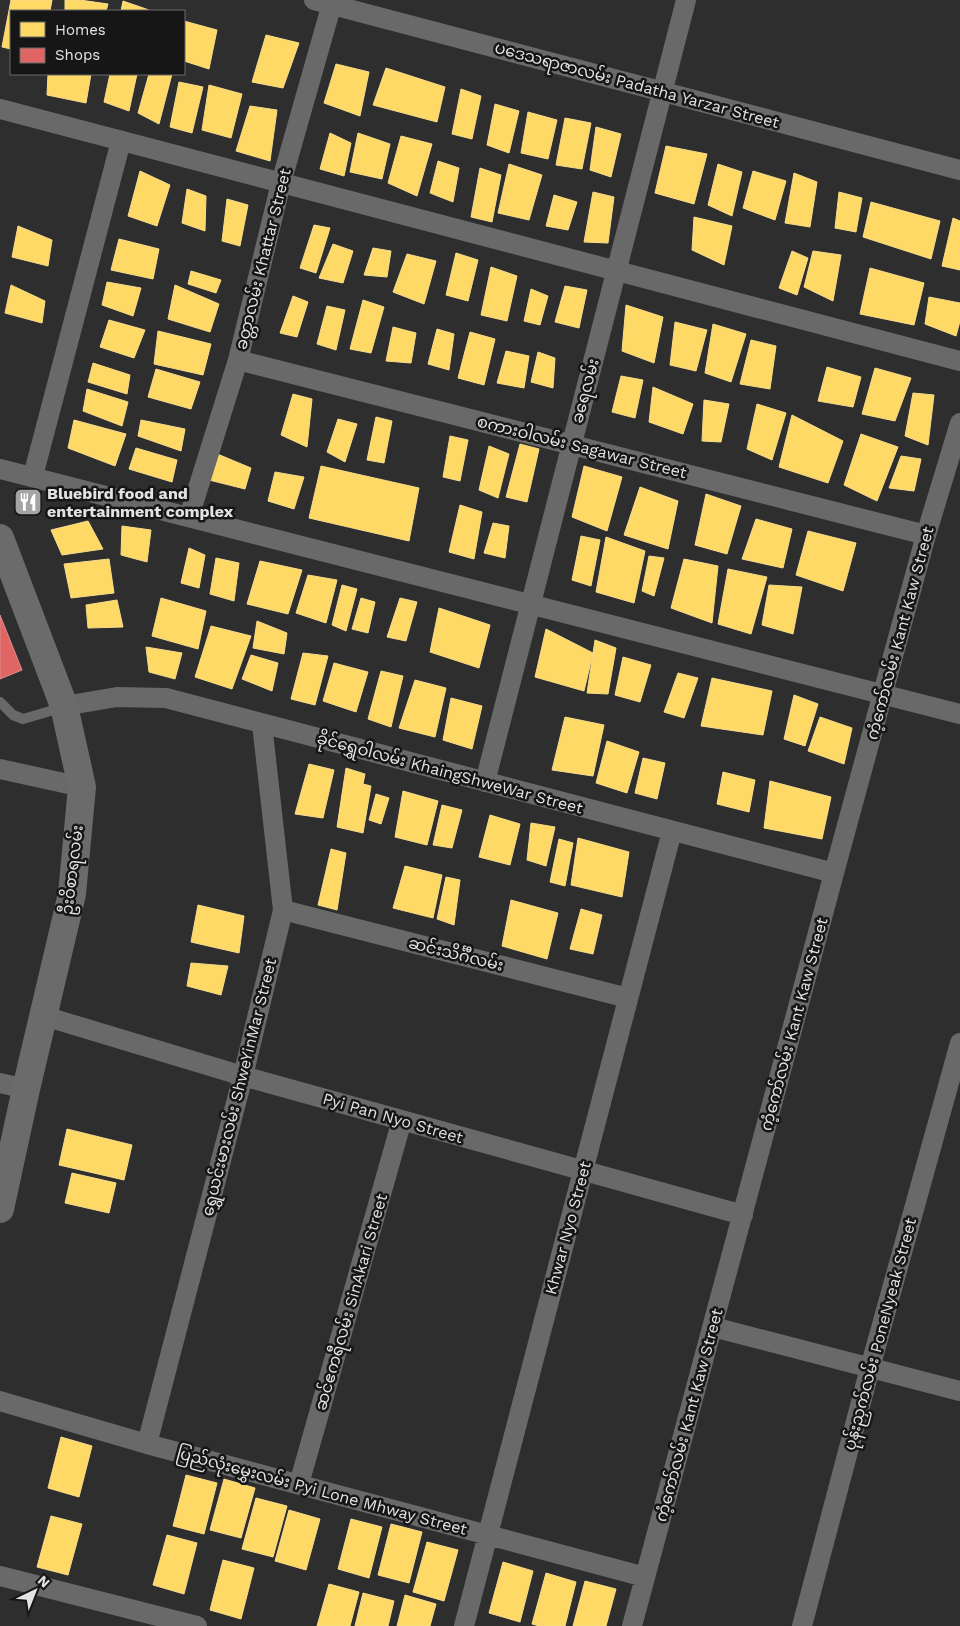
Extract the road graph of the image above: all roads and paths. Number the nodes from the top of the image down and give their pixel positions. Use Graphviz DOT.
graph roads {
  1 [pos="686,0"];
  2 [pos="326,2"];
  3 [pos="663,92"];
  4 [pos="0,109"];
  5 [pos="121,141"];
  6 [pos="960,170"];
  7 [pos="281,183"];
  8 [pos="616,271"];
  9 [pos="238,360"];
  10 [pos="960,361"];
  11 [pos="960,423"];
  12 [pos="572,445"];
  13 [pos="0,469"];
  14 [pos="33,476"];
  15 [pos="189,517"];
  16 [pos="926,535"];
  17 [pos="0,538"];
  18 [pos="531,604"];
  19 [pos="883,695"];
  20 [pos="0,702"];
  21 [pos="64,706"];
  22 [pos="960,714"];
  23 [pos="262,724"];
  24 [pos="0,769"];
  25 [pos="485,782"];
  26 [pos="82,787"];
  27 [pos="672,831"];
  28 [pos="834,873"];
  29 [pos="283,910"];
  30 [pos="628,998"];
  31 [pos="44,1016"];
  32 [pos="960,1043"];
  33 [pos="243,1076"];
  34 [pos="0,1083"];
  35 [pos="26,1089"];
  36 [pos="402,1120"];
  37 [pos="583,1171"];
  38 [pos="0,1209"];
  39 [pos="743,1215"];
  40 [pos="713,1327"];
  41 [pos="870,1368"];
  42 [pos="960,1391"];
  43 [pos="0,1401"];
  44 [pos="146,1444"];
  45 [pos="299,1484"];
  46 [pos="488,1536"];
  47 [pos="0,1576"];
  48 [pos="645,1577"];
  49 [pos="197,1626"];
  50 [pos="464,1626"];
  51 [pos="632,1626"];
  52 [pos="802,1626"];
  1 -- 3 [label="street, ခရေလမ်း"];
  2 -- 3 [label="street, ပဒေသရာဇာလမ်း Padatha Yarzar Street"];
  2 -- 7 [label="street, ခတ္တာလမ်း Khattar Street"];
  3 -- 6 [label="street, ပဒေသရာဇာလမ်း Padatha Yarzar Street"];
  3 -- 8 [label="street, ခရေလမ်း"];
  4 -- 5 [label="street"];
  5 -- 7 [label="street"];
  5 -- 14 [label="street"];
  7 -- 8 [label="street"];
  7 -- 9 [label="street, ခတ္တာလမ်း Khattar Street"];
  8 -- 10 [label="street"];
  8 -- 12 [label="street, ခရေလမ်း"];
  9 -- 12 [label="street, စကားဝါလမ်း Sagawar Street"];
  9 -- 15 [label="street, ခတ္တာလမ်း Khattar Street"];
  11 -- 16 [label="street, ကံ့ကော်လမ်း Kant Kaw Street"];
  12 -- 16 [label="street, စကားဝါလမ်း Sagawar Street"];
  12 -- 18 [label="street, ခရေလမ်း"];
  13 -- 14 [label="street"];
  14 -- 15 [label="street"];
  15 -- 18 [label="street"];
  16 -- 19 [label="street, ကံ့ကော်လမ်း Kant Kaw Street"];
  17 -- 21 [label="main road, ဦးဝိစာရလမ်း"];
  18 -- 19 [label="street"];
  18 -- 25 [label="street, ခရေလမ်း"];
  19 -- 22 [label="street"];
  19 -- 28 [label="street, ကံ့ကော်လမ်း Kant Kaw Street"];
  20 -- 21 [label="lane"];
  21 -- 23 [label="street, ခိုင်ရွှေဝါလမ်း KhaingShweWar Street"];
  21 -- 26 [label="main road, ဦးဝိစာရလမ်း"];
  23 -- 25 [label="street, ခိုင်ရွှေဝါလမ်း KhaingShweWar Street"];
  23 -- 29 [label="street, ရွှေယင်းမားလမ်း ShweYinMar Street"];
  24 -- 26 [label="street"];
  25 -- 27 [label="street, ခိုင်ရွှေဝါလမ်း KhaingShweWar Street"];
  26 -- 31 [label="main road, ဦးဝိစာရလမ်း"];
  27 -- 28 [label="street, ခိုင်ရွှေဝါလမ်း KhaingShweWar Street"];
  27 -- 30 [label="street, Khwar Nyo Street"];
  28 -- 39 [label="street, ကံ့ကော်လမ်း Kant Kaw Street"];
  29 -- 30 [label="street, ဆင်းသိင်္ဂီလမ်း"];
  29 -- 33 [label="street, ရွှေယင်းမားလမ်း ShweYinMar Street"];
  30 -- 37 [label="street, Khwar Nyo Street"];
  31 -- 33 [label="street, Pyi Pan Nyo Street"];
  31 -- 35 [label="main road, ဦးဝိစာရလမ်း"];
  32 -- 41 [label="street, ပုန်းညှက်လမ်း PoneNyeak Street"];
  33 -- 36 [label="street, Pyi Pan Nyo Street"];
  33 -- 44 [label="street, ရွှေယင်းမားလမ်း ShweYinMar Street"];
  34 -- 35 [label="street"];
  35 -- 38 [label="main road, ဦးဝိစာရလမ်း"];
  36 -- 37 [label="street, Pyi Pan Nyo Street"];
  36 -- 45 [label="street, ဆင်ဧကရီလမ်း SinAkari Street"];
  37 -- 39 [label="street, Pyi Pan Nyo Street"];
  37 -- 46 [label="street, Khwar Nyo Street"];
  39 -- 40 [label="street, ကံ့ကော်လမ်း Kant Kaw Street"];
  40 -- 41 [label="street"];
  40 -- 48 [label="street, ကံ့ကော်လမ်း Kant Kaw Street"];
  41 -- 42 [label="street"];
  41 -- 52 [label="street, ပုန်းညှက်လမ်း PoneNyeak Street"];
  43 -- 44 [label="street, ပြည်လုံးမွှေးလမ်း Pyi Lone Mhway Street"];
  44 -- 45 [label="street, ပြည်လုံးမွှေးလမ်း Pyi Lone Mhway Street"];
  45 -- 46 [label="street, ပြည်လုံးမွှေးလမ်း Pyi Lone Mhway Street"];
  46 -- 48 [label="street, ပြည်လုံးမွှေးလမ်း Pyi Lone Mhway Street"];
  46 -- 50 [label="street, Khwar Nyo Street"];
  47 -- 49 [label="street"];
  48 -- 51 [label="street, ကံ့ကော်လမ်း Kant Kaw Street"];
}
